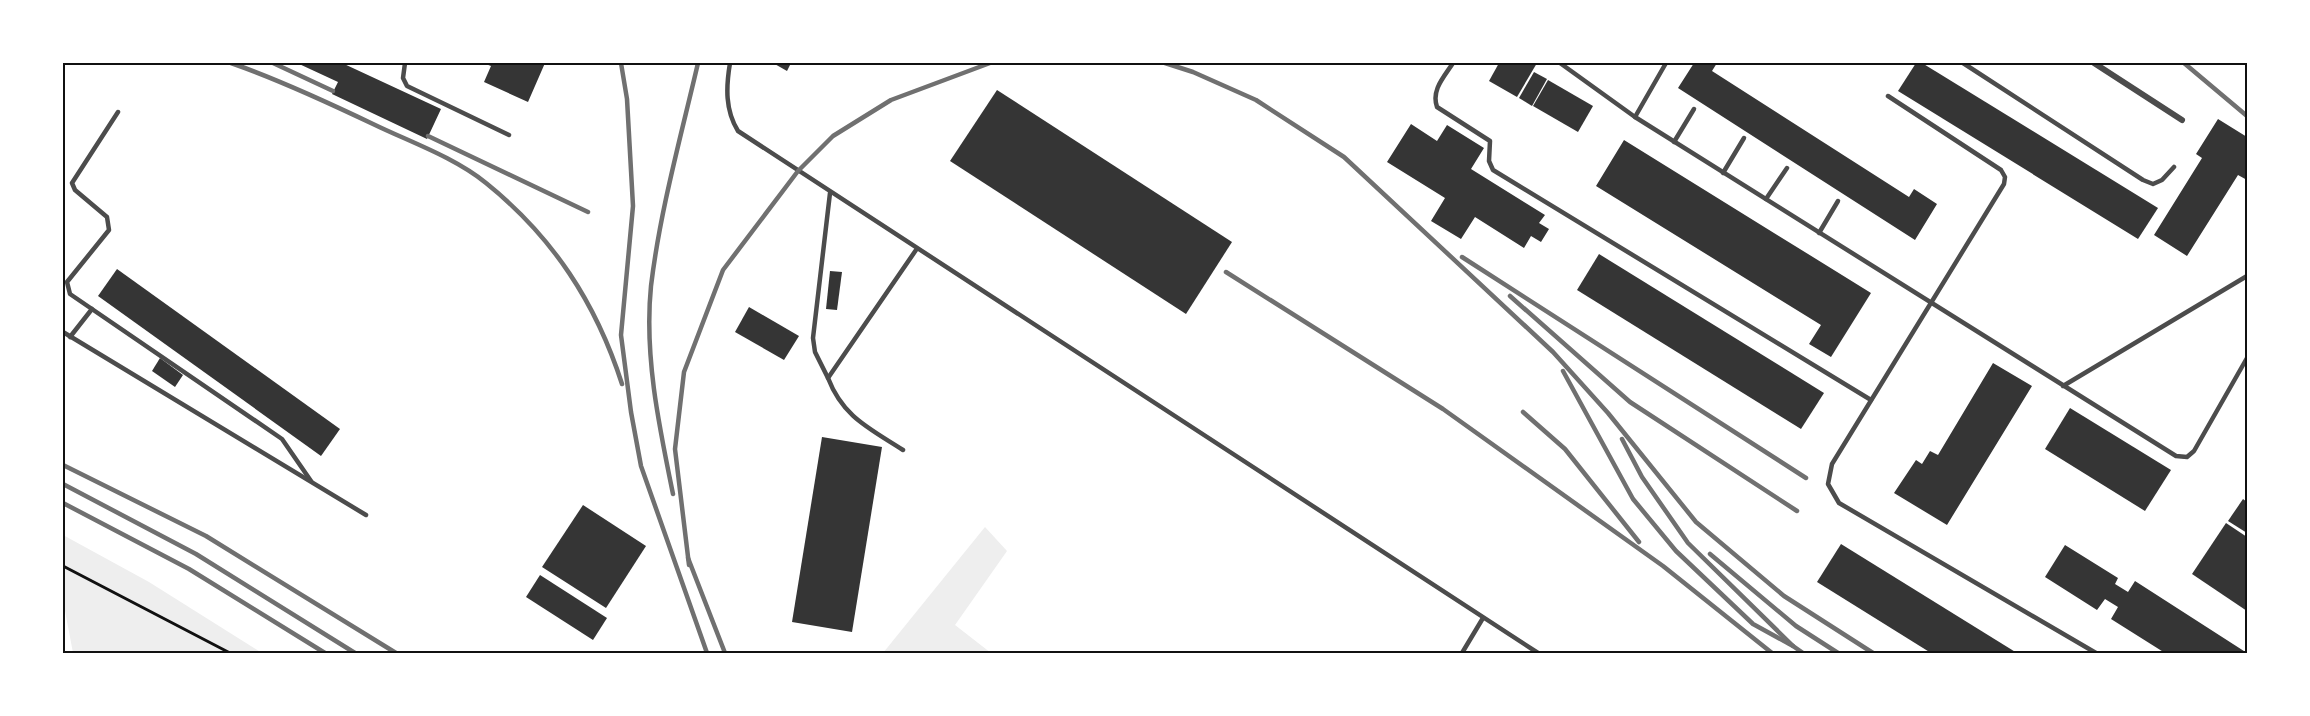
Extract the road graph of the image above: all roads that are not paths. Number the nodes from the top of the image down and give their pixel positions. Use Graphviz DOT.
graph roads {
  1 [pos="405,63"];
  2 [pos="730,63"];
  3 [pos="1453,63"];
  4 [pos="1560,63"];
  5 [pos="1666,63"];
  6 [pos="1962,63"];
  7 [pos="2094,63"];
  8 [pos="1888,96"];
  9 [pos="1694,110"];
  10 [pos="118,112"];
  11 [pos="1635,117"];
  12 [pos="2182,120"];
  13 [pos="509,135"];
  14 [pos="1744,138"];
  15 [pos="1674,142"];
  16 [pos="2174,167"];
  17 [pos="1787,168"];
  18 [pos="1723,173"];
  19 [pos="830,193"];
  20 [pos="1766,200"];
  21 [pos="1838,201"];
  22 [pos="1819,233"];
  23 [pos="916,250"];
  24 [pos="2247,276"];
  25 [pos="1930,303"];
  26 [pos="92,309"];
  27 [pos="63,332"];
  28 [pos="70,337"];
  29 [pos="2247,358"];
  30 [pos="828,378"];
  31 [pos="2063,386"];
  32 [pos="1871,400"];
  33 [pos="903,450"];
  34 [pos="310,481"];
  35 [pos="366,515"];
  36 [pos="1484,618"];
  37 [pos="1462,653"];
  38 [pos="1538,653"];
  39 [pos="2096,653"];
  1 -- 13 [label="lane"];
  2 -- 19 [label="lane"];
  3 -- 32 [label="lane"];
  4 -- 11 [label="lane"];
  5 -- 11 [label="lane"];
  6 -- 16 [label="lane"];
  7 -- 12 [label="street"];
  8 -- 25 [label="lane"];
  9 -- 15 [label="lane"];
  10 -- 26 [label="lane"];
  11 -- 15 [label="lane"];
  14 -- 18 [label="lane"];
  15 -- 18 [label="lane"];
  17 -- 20 [label="lane"];
  18 -- 20 [label="lane"];
  19 -- 23 [label="lane"];
  19 -- 30 [label="lane"];
  20 -- 22 [label="lane"];
  21 -- 22 [label="lane"];
  22 -- 25 [label="lane"];
  23 -- 30 [label="lane"];
  23 -- 36 [label="lane"];
  24 -- 31 [label="lane"];
  25 -- 31 [label="lane"];
  25 -- 32 [label="lane"];
  26 -- 28 [label="lane"];
  26 -- 34 [label="lane"];
  27 -- 28 [label="lane"];
  28 -- 34 [label="lane"];
  29 -- 31 [label="lane"];
  30 -- 33 [label="lane"];
  32 -- 39 [label="lane"];
  34 -- 35 [label="lane"];
  36 -- 37 [label="lane"];
  36 -- 38 [label="lane"];
}
